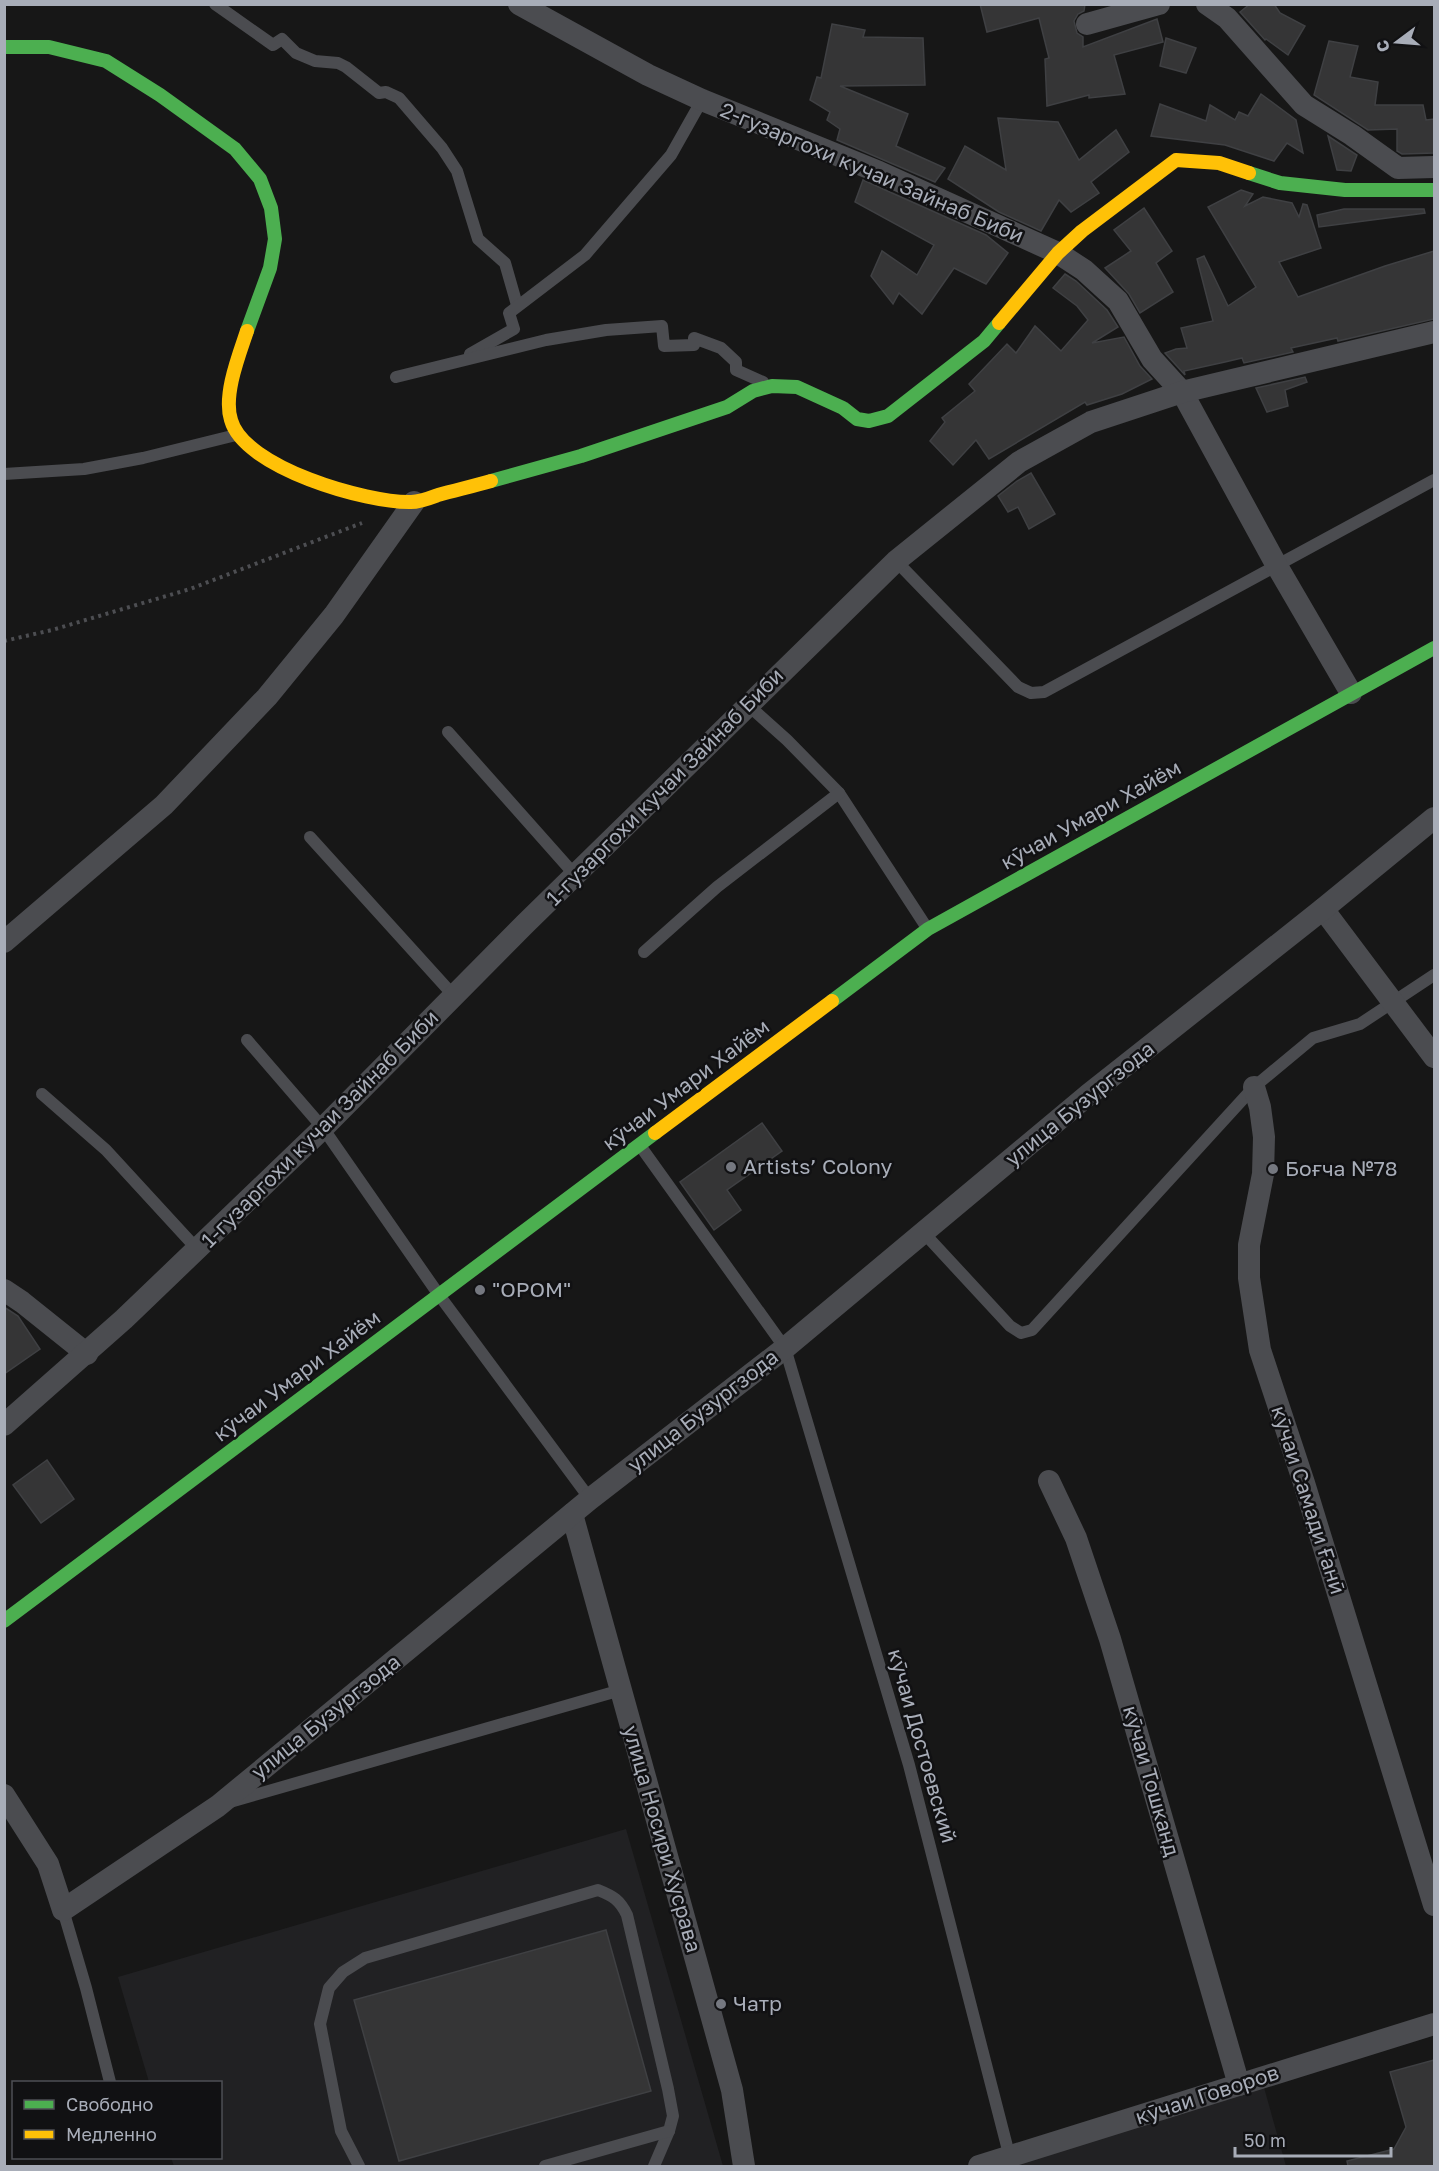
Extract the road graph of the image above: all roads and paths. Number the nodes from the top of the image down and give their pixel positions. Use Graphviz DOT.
graph roads {
  1 [pos="215,4"];
  2 [pos="519,4"];
  3 [pos="1159,4"];
  4 [pos="1207,4"];
  5 [pos="1087,24"];
  6 [pos="4,47"];
  7 [pos="702,100"];
  8 [pos="1434,167"];
  9 [pos="1434,190"];
  10 [pos="1058,253"];
  11 [pos="517,306"];
  12 [pos="1434,332"];
  13 [pos="455,363"];
  14 [pos="396,377"];
  15 [pos="772,386"];
  16 [pos="1182,392"];
  17 [pos="237,435"];
  18 [pos="4,474"];
  19 [pos="1434,480"];
  20 [pos="414,502"];
  21 [pos="372,519"];
  22 [pos="896,561"];
  23 [pos="1277,566"];
  24 [pos="4,641"];
  25 [pos="1434,648"];
  26 [pos="1350,693"];
  27 [pos="748,705"];
  28 [pos="448,732"];
  29 [pos="838,793"];
  30 [pos="1434,818"];
  31 [pos="310,837"];
  32 [pos="575,875"];
  33 [pos="1323,909"];
  34 [pos="928,929"];
  35 [pos="4,942"];
  36 [pos="644,952"];
  37 [pos="1434,975"];
  38 [pos="454,996"];
  39 [pos="1394,1002"];
  40 [pos="247,1040"];
  41 [pos="1434,1057"];
  42 [pos="1254,1087"];
  43 [pos="42,1094"];
  44 [pos="323,1128"];
  45 [pos="640,1145"];
  46 [pos="924,1232"];
  47 [pos="197,1250"];
  48 [pos="4,1290"];
  49 [pos="439,1295"];
  50 [pos="785,1348"];
  51 [pos="87,1354"];
  52 [pos="4,1425"];
  53 [pos="1050,1481"];
  54 [pos="590,1499"];
  55 [pos="572,1514"];
  56 [pos="4,1621"];
  57 [pos="621,1690"];
  58 [pos="4,1795"];
  59 [pos="218,1806"];
  60 [pos="1434,1905"];
  61 [pos="63,1910"];
  62 [pos="1434,2024"];
  63 [pos="110,2081"];
  64 [pos="1239,2085"];
  65 [pos="669,2131"];
  66 [pos="1010,2158"];
  67 [pos="359,2166"];
  68 [pos="545,2166"];
  69 [pos="654,2166"];
  70 [pos="744,2166"];
  71 [pos="979,2166"];
  1 -- 11 [label="lane"];
  2 -- 7 [label="street, 2-гузаргохи кучаи Зайнаб Биби"];
  3 -- 5 [label="street"];
  4 -- 8 [label="street"];
  6 -- 17 [label="street"];
  7 -- 10 [label="street, 2-гузаргохи кучаи Зайнаб Биби"];
  7 -- 11 [label="lane"];
  9 -- 10 [label="street"];
  10 -- 15 [label="street"];
  10 -- 16 [label="street, 2-гузаргохи кучаи Зайнаб Биби"];
  11 -- 13 [label="lane"];
  12 -- 16 [label="street, 1-гузаргохи кучаи Зайнаб Биби"];
  13 -- 14 [label="lane"];
  13 -- 15 [label="lane"];
  15 -- 20 [label="street"];
  16 -- 22 [label="street, 1-гузаргохи кучаи Зайнаб Биби"];
  16 -- 23 [label="street, 2-гузаргохи кучаи Зайнаб Биби"];
  17 -- 18 [label="lane"];
  17 -- 20 [label="street"];
  19 -- 23 [label="lane"];
  20 -- 35 [label="street"];
  21 -- 24 [label="path"];
  22 -- 23 [label="lane"];
  22 -- 27 [label="street, 1-гузаргохи кучаи Зайнаб Биби"];
  23 -- 26 [label="street, 2-гузаргохи кучаи Зайнаб Биби"];
  25 -- 26 [label="street, кӯчаи Умари Хайём"];
  26 -- 34 [label="street, кӯчаи Умари Хайём"];
  27 -- 29 [label="lane"];
  27 -- 32 [label="street, 1-гузаргохи кучаи Зайнаб Биби"];
  28 -- 32 [label="lane"];
  29 -- 34 [label="lane"];
  29 -- 36 [label="lane"];
  30 -- 33 [label="street, улица Бузургзода"];
  31 -- 38 [label="lane"];
  32 -- 38 [label="street, 1-гузаргохи кучаи Зайнаб Биби"];
  33 -- 39 [label="street"];
  33 -- 46 [label="street, улица Бузургзода"];
  34 -- 45 [label="street, кӯчаи Умари Хайём"];
  37 -- 39 [label="lane"];
  38 -- 44 [label="street, 1-гузаргохи кучаи Зайнаб Биби"];
  39 -- 41 [label="street"];
  39 -- 42 [label="lane"];
  40 -- 44 [label="lane"];
  42 -- 46 [label="lane"];
  42 -- 60 [label="street, кӯчаи Самади Ғанӣ"];
  43 -- 47 [label="lane"];
  44 -- 47 [label="street, 1-гузаргохи кучаи Зайнаб Биби"];
  44 -- 49 [label="lane"];
  45 -- 49 [label="street, кӯчаи Умари Хайём"];
  45 -- 50 [label="lane, кӯчаи Достоевский"];
  46 -- 50 [label="street, улица Бузургзода"];
  47 -- 51 [label="street, 1-гузаргохи кучаи Зайнаб Биби"];
  48 -- 51 [label="street"];
  49 -- 54 [label="lane"];
  49 -- 56 [label="street, кӯчаи Умари Хайём"];
  50 -- 54 [label="street, улица Бузургзода"];
  50 -- 66 [label="lane, кӯчаи Достоевский"];
  51 -- 52 [label="street, 1-гузаргохи кучаи Зайнаб Биби"];
  53 -- 64 [label="street, кӯчаи Тошканд"];
  54 -- 55 [label="street, улица Бузургзода"];
  55 -- 57 [label="street, улица Носири Хусрава"];
  55 -- 59 [label="street, улица Бузургзода"];
  57 -- 59 [label="lane"];
  57 -- 70 [label="street, улица Носири Хусрава"];
  58 -- 61 [label="street"];
  59 -- 61 [label="street, улица Бузургзода"];
  61 -- 63 [label="lane"];
  62 -- 64 [label="street, кӯчаи Говоров"];
  64 -- 66 [label="street, кӯчаи Говоров"];
  65 -- 67 [label="lane"];
  65 -- 68 [label="lane"];
  65 -- 69 [label="lane"];
  66 -- 71 [label="street, кӯчаи Говоров"];
}
